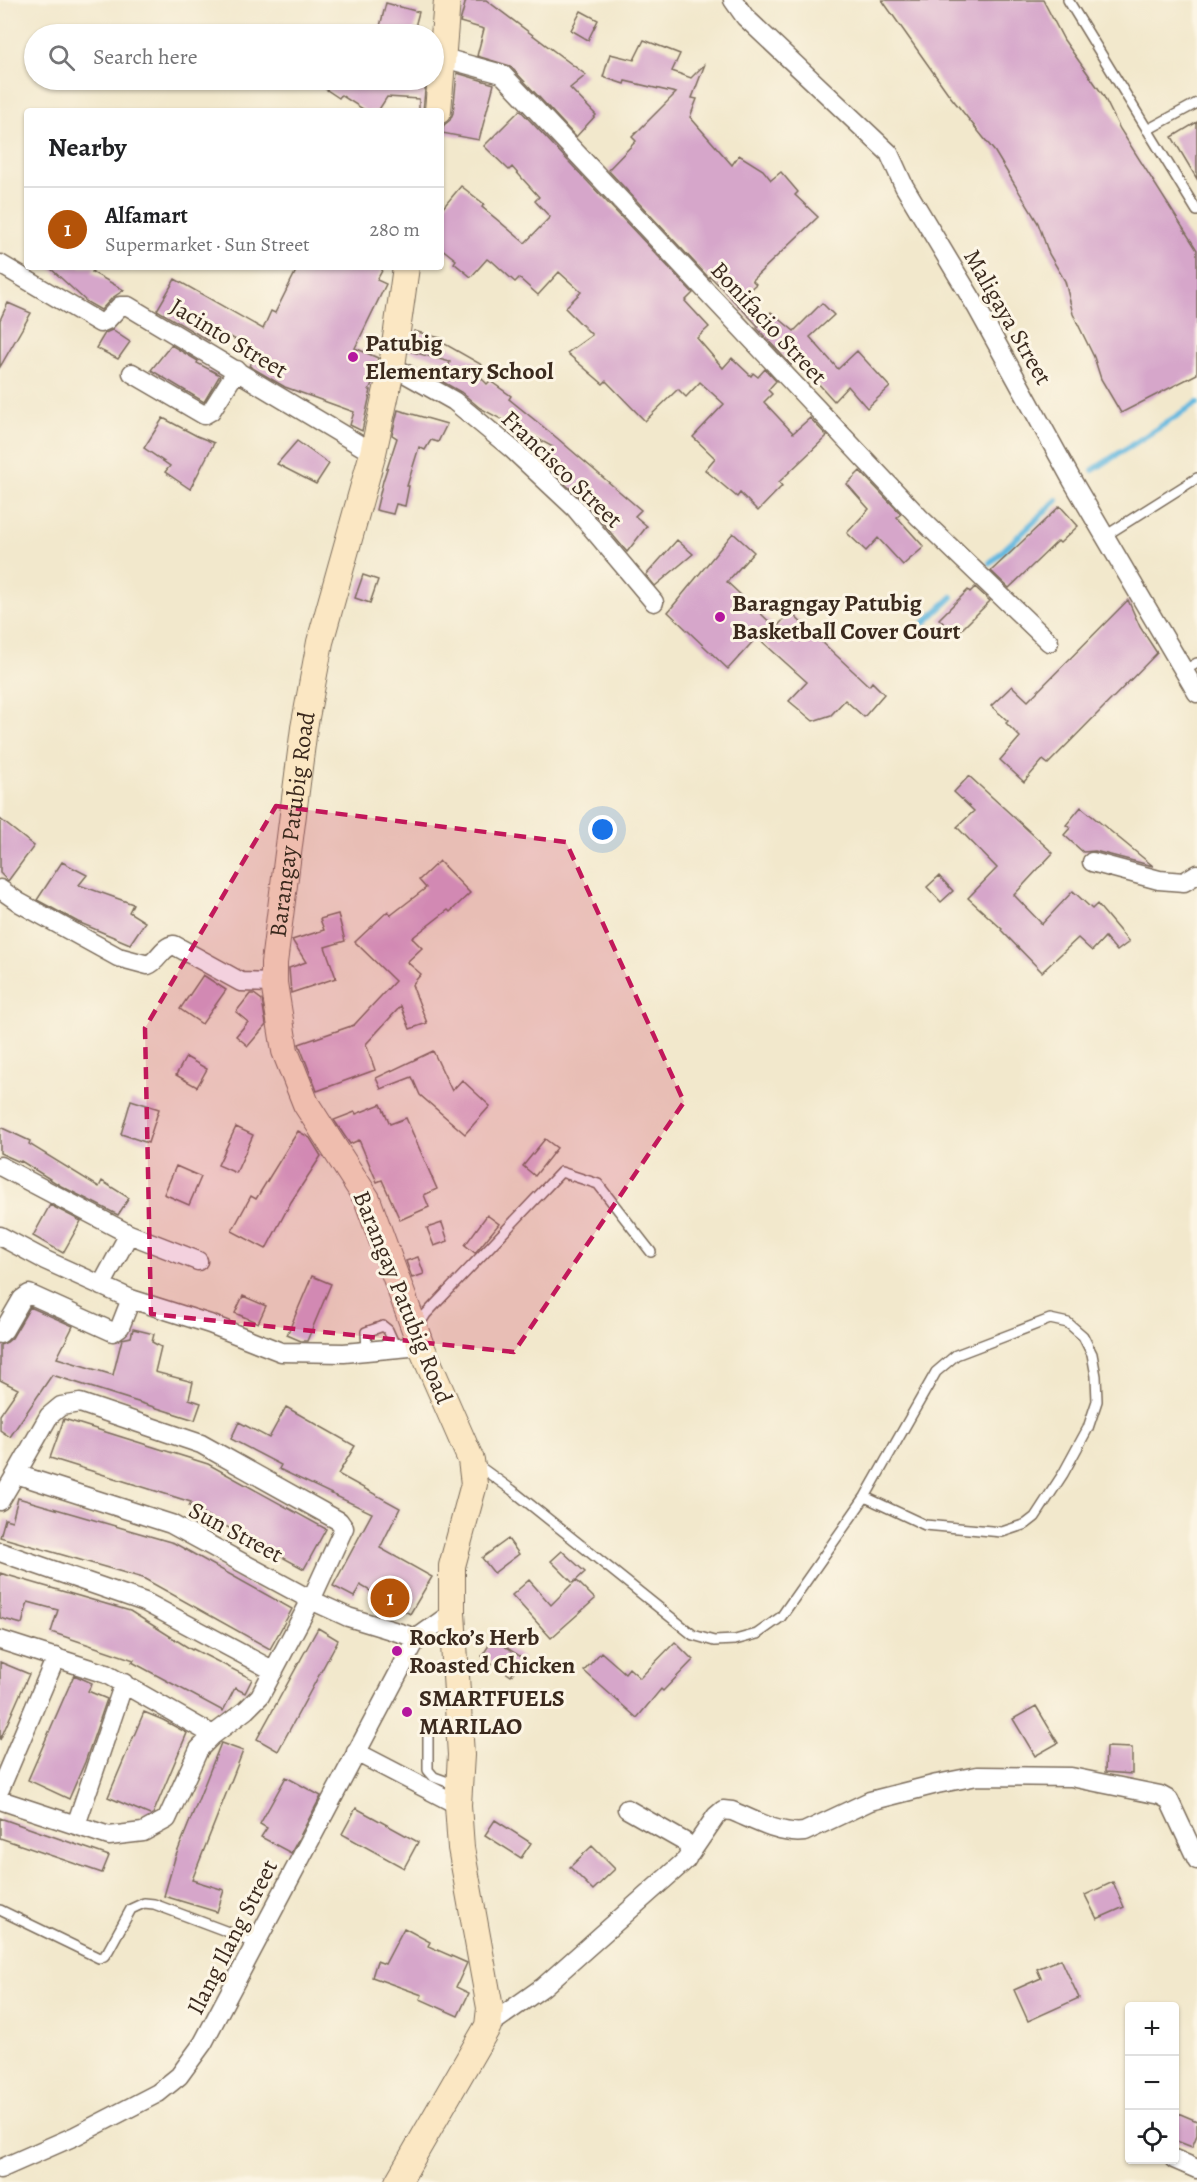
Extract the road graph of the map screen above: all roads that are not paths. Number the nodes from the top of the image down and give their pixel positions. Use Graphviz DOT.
graph roads {
  1 [pos="447,0"];
  2 [pos="733,0"];
  3 [pos="1068,0"];
  4 [pos="444,28"];
  5 [pos="444,66"];
  6 [pos="439,90"];
  7 [pos="1197,103"];
  8 [pos="438,108"];
  9 [pos="1147,130"];
  10 [pos="1197,211"];
  11 [pos="0,264"];
  12 [pos="406,270"];
  13 [pos="392,366"];
  14 [pos="237,370"];
  15 [pos="132,374"];
  16 [pos="373,453"];
  17 [pos="1197,478"];
  18 [pos="1105,536"];
  19 [pos="654,602"];
  20 [pos="1049,642"];
  21 [pos="1190,667"];
  22 [pos="1197,693"];
  23 [pos="1092,862"];
  24 [pos="1197,874"];
  25 [pos="0,889"];
  26 [pos="274,983"];
  27 [pos="0,1166"];
  28 [pos="129,1234"];
  29 [pos="0,1236"];
  30 [pos="651,1252"];
  31 [pos="198,1261"];
  32 [pos="101,1286"];
  33 [pos="131,1299"];
  34 [pos="0,1334"];
  35 [pos="411,1341"];
  36 [pos="471,1460"];
  37 [pos="16,1474"];
  38 [pos="865,1497"];
  39 [pos="0,1501"];
  40 [pos="0,1552"];
  41 [pos="311,1600"];
  42 [pos="452,1613"];
  43 [pos="417,1638"];
  44 [pos="0,1640"];
  45 [pos="56,1657"];
  46 [pos="274,1671"];
  47 [pos="124,1683"];
  48 [pos="213,1735"];
  49 [pos="356,1752"];
  50 [pos="0,1789"];
  51 [pos="459,1795"];
  52 [pos="0,1800"];
  53 [pos="627,1809"];
  54 [pos="76,1825"];
  55 [pos="690,1854"];
  56 [pos="1197,1860"];
  57 [pos="0,1910"];
  58 [pos="254,1944"];
  59 [pos="488,2026"];
  60 [pos="1179,2161"];
  61 [pos="0,2169"];
  62 [pos="1197,2169"];
  63 [pos="398,2182"];
  1 -- 4 [label="main road"];
  2 -- 18 [label="street, Maligaya Street"];
  3 -- 9 [label="lane"];
  5 -- 20 [label="street, Bonifacio Street"];
  6 -- 8 [label="main road"];
  7 -- 9 [label="lane"];
  9 -- 10 [label="lane"];
  11 -- 14 [label="street, Jacinto Street"];
  12 -- 13 [label="main road, Barangay Patubig Road"];
  13 -- 16 [label="main road, Barangay Patubig Road"];
  13 -- 19 [label="street, Francisco Street"];
  14 -- 15 [label="street"];
  14 -- 16 [label="street, Jacinto Street"];
  16 -- 26 [label="main road, Barangay Patubig Road"];
  17 -- 18 [label="lane"];
  18 -- 21 [label="street, Maligaya Street"];
  21 -- 22 [label="street, Maligaya Street"];
  23 -- 24 [label="street"];
  25 -- 26 [label="street"];
  26 -- 35 [label="main road, Barangay Patubig Road"];
  27 -- 28 [label="street"];
  28 -- 31 [label="street"];
  28 -- 32 [label="street"];
  29 -- 32 [label="street"];
  30 -- 35 [label="lane"];
  32 -- 33 [label="street"];
  33 -- 34 [label="street"];
  33 -- 35 [label="street"];
  35 -- 36 [label="main road, Barangay Patubig Road"];
  36 -- 38 [label="lane"];
  36 -- 42 [label="main road, Barangay Patubig Road"];
  37 -- 39 [label="street"];
  37 -- 41 [label="street, Sun Street"];
  37 -- 41 [label="street"];
  38 -- 38 [label="lane"];
  40 -- 46 [label="street"];
  41 -- 43 [label="street, Sun Street"];
  41 -- 46 [label="street"];
  42 -- 43 [label="street"];
  42 -- 51 [label="main road, Barangay Patubig Road"];
  43 -- 49 [label="street, Ilang Ilang Street"];
  44 -- 45 [label="street"];
  45 -- 47 [label="street"];
  45 -- 50 [label="street"];
  46 -- 48 [label="street"];
  47 -- 48 [label="street"];
  47 -- 54 [label="street"];
  48 -- 54 [label="street"];
  49 -- 51 [label="street"];
  49 -- 58 [label="street, Ilang Ilang Street"];
  51 -- 59 [label="main road, Barangay Patubig Road"];
  52 -- 54 [label="street"];
  53 -- 55 [label="street"];
  55 -- 56 [label="street"];
  55 -- 59 [label="street"];
  57 -- 58 [label="lane"];
  58 -- 61 [label="street, Ilang Ilang Street"];
  59 -- 63 [label="main road"];
  60 -- 62 [label="street"];
}
